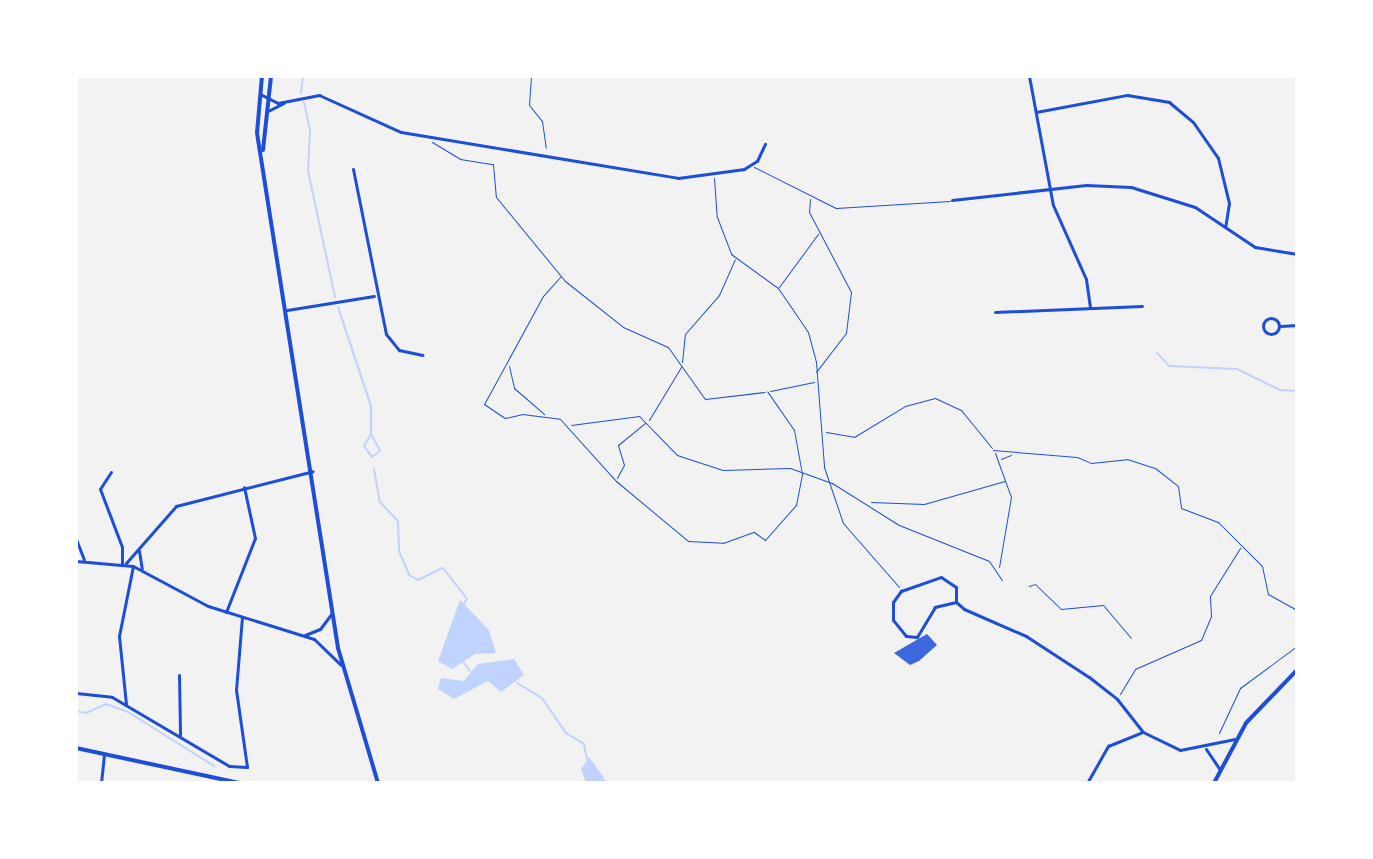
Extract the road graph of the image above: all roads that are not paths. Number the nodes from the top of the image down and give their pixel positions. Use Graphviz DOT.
graph roads {
  1 [pos="262,76"];
  2 [pos="271,76"];
  3 [pos="1029,76"];
  4 [pos="259,94"];
  5 [pos="268,98"];
  6 [pos="286,102"];
  7 [pos="266,112"];
  8 [pos="1036,112"];
  9 [pos="765,144"];
  10 [pos="263,161"];
  11 [pos="751,166"];
  12 [pos="353,169"];
  13 [pos="1050,189"];
  14 [pos="952,200"];
  15 [pos="1225,227"];
  16 [pos="1297,254"];
  17 [pos="375,296"];
  18 [pos="1142,306"];
  19 [pos="1090,308"];
  20 [pos="287,310"];
  21 [pos="995,312"];
  22 [pos="1297,325"];
  23 [pos="1280,326"];
  24 [pos="422,355"];
  25 [pos="313,471"];
  26 [pos="111,472"];
  27 [pos="244,486"];
  28 [pos="76,539"];
  29 [pos="139,551"];
  30 [pos="84,560"];
  31 [pos="76,561"];
  32 [pos="124,563"];
  33 [pos="133,566"];
  34 [pos="142,569"];
  35 [pos="956,602"];
  36 [pos="333,610"];
  37 [pos="226,612"];
  38 [pos="242,617"];
  39 [pos="305,635"];
  40 [pos="341,665"];
  41 [pos="1297,670"];
  42 [pos="179,675"];
  43 [pos="76,693"];
  44 [pos="126,704"];
  45 [pos="1143,732"];
  46 [pos="180,735"];
  47 [pos="1235,739"];
  48 [pos="76,748"];
  49 [pos="1202,748"];
  50 [pos="104,754"];
  51 [pos="1219,768"];
  52 [pos="1088,782"];
  53 [pos="101,783"];
  54 [pos="239,783"];
  55 [pos="378,783"];
  56 [pos="1214,783"];
  1 -- 4 [label="main road"];
  2 -- 5 [label="main road"];
  3 -- 8 [label="street"];
  4 -- 5 [label="street"];
  4 -- 10 [label="main road"];
  5 -- 6 [label="street"];
  5 -- 7 [label="main road"];
  6 -- 7 [label="street"];
  6 -- 11 [label="street"];
  7 -- 10 [label="main road"];
  8 -- 13 [label="street"];
  8 -- 15 [label="street"];
  9 -- 11 [label="street"];
  10 -- 20 [label="main road"];
  11 -- 14 [label="lane"];
  12 -- 17 [label="street"];
  13 -- 14 [label="street"];
  13 -- 15 [label="street"];
  13 -- 19 [label="street"];
  15 -- 16 [label="street"];
  17 -- 20 [label="street"];
  17 -- 24 [label="street"];
  18 -- 19 [label="street"];
  19 -- 21 [label="street"];
  20 -- 25 [label="main road"];
  22 -- 23 [label="street"];
  23 -- 23 [label="street"];
  25 -- 27 [label="street"];
  25 -- 36 [label="main road"];
  26 -- 32 [label="street"];
  27 -- 29 [label="street"];
  27 -- 37 [label="street"];
  28 -- 30 [label="street"];
  29 -- 32 [label="street"];
  29 -- 34 [label="street"];
  30 -- 31 [label="street"];
  30 -- 32 [label="street"];
  32 -- 33 [label="street"];
  33 -- 34 [label="street"];
  33 -- 44 [label="street"];
  34 -- 37 [label="street"];
  35 -- 35 [label="street"];
  35 -- 45 [label="street"];
  36 -- 39 [label="street"];
  36 -- 40 [label="main road"];
  37 -- 38 [label="street"];
  38 -- 39 [label="street"];
  38 -- 46 [label="street"];
  39 -- 40 [label="street"];
  40 -- 55 [label="main road"];
  41 -- 47 [label="main road"];
  42 -- 46 [label="street"];
  43 -- 44 [label="street"];
  44 -- 46 [label="street"];
  45 -- 49 [label="street"];
  45 -- 52 [label="street"];
  47 -- 49 [label="street"];
  47 -- 51 [label="main road"];
  48 -- 50 [label="main road"];
  49 -- 51 [label="street"];
  50 -- 53 [label="street"];
  50 -- 54 [label="main road"];
  51 -- 56 [label="main road"];
}
